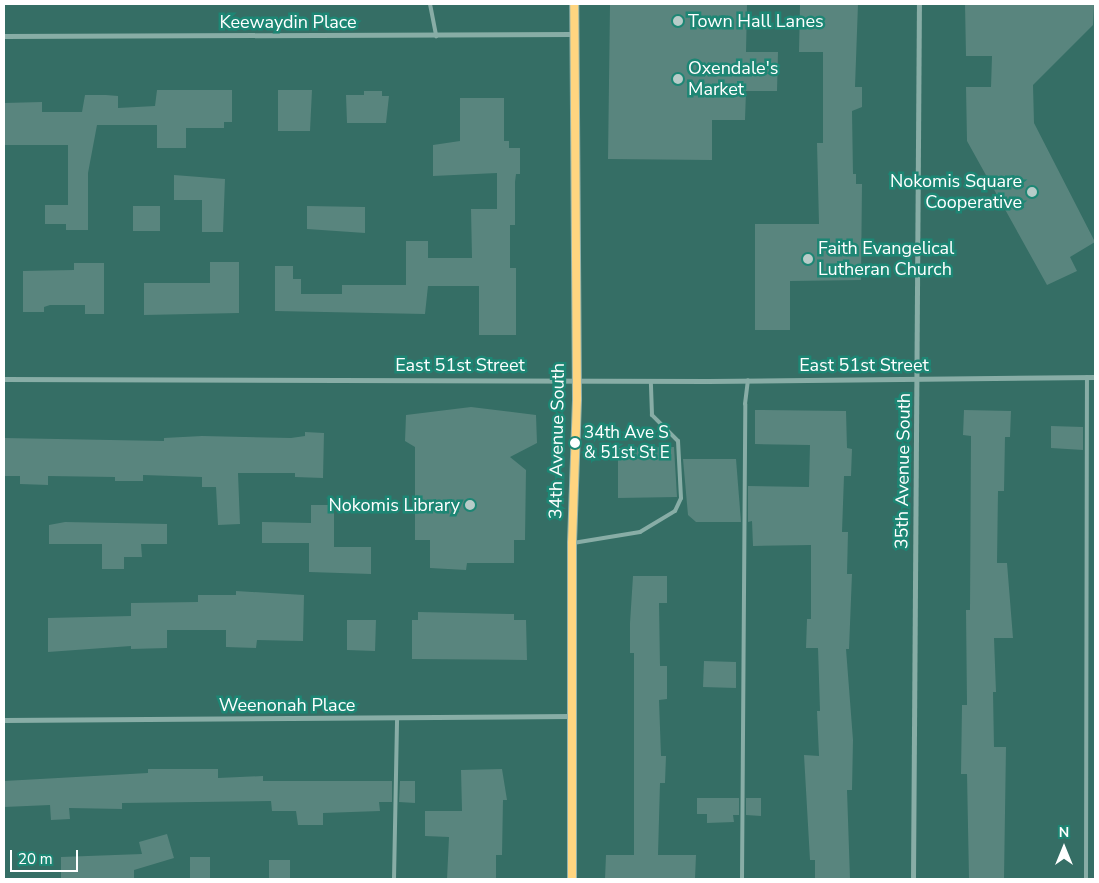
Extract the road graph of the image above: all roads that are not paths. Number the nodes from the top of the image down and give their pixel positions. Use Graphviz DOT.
graph roads {
  1 [pos="430,4"];
  2 [pos="574,4"];
  3 [pos="919,4"];
  4 [pos="573,34"];
  5 [pos="4,36"];
  6 [pos="436,36"];
  7 [pos="1087,377"];
  8 [pos="1095,377"];
  9 [pos="576,378"];
  10 [pos="918,378"];
  11 [pos="4,379"];
  12 [pos="748,380"];
  13 [pos="650,381"];
  14 [pos="572,543"];
  15 [pos="570,716"];
  16 [pos="397,718"];
  17 [pos="4,720"];
  18 [pos="394,879"];
  19 [pos="572,879"];
  20 [pos="742,879"];
  21 [pos="913,879"];
  22 [pos="1086,879"];
  1 -- 6 [label="lane"];
  2 -- 4 [label="street, 34th Avenue South"];
  3 -- 10 [label="street, 35th Avenue South"];
  4 -- 6 [label="street, Keewaydin Place"];
  4 -- 9 [label="street, 34th Avenue South"];
  5 -- 6 [label="street, Keewaydin Place"];
  7 -- 8 [label="street, East 51st Street"];
  7 -- 10 [label="street, East 51st Street"];
  7 -- 22 [label="lane"];
  9 -- 11 [label="street, East 51st Street"];
  9 -- 13 [label="street, East 51st Street"];
  9 -- 14 [label="street, 34th Avenue South"];
  10 -- 12 [label="street, East 51st Street"];
  10 -- 21 [label="street, 35th Avenue South"];
  12 -- 13 [label="street, East 51st Street"];
  12 -- 20 [label="lane"];
  13 -- 14 [label="lane"];
  14 -- 15 [label="street, 34th Avenue South"];
  15 -- 16 [label="street, Weenonah Place"];
  15 -- 19 [label="street, 34th Avenue South"];
  16 -- 17 [label="street, Weenonah Place"];
  16 -- 18 [label="lane"];
}
